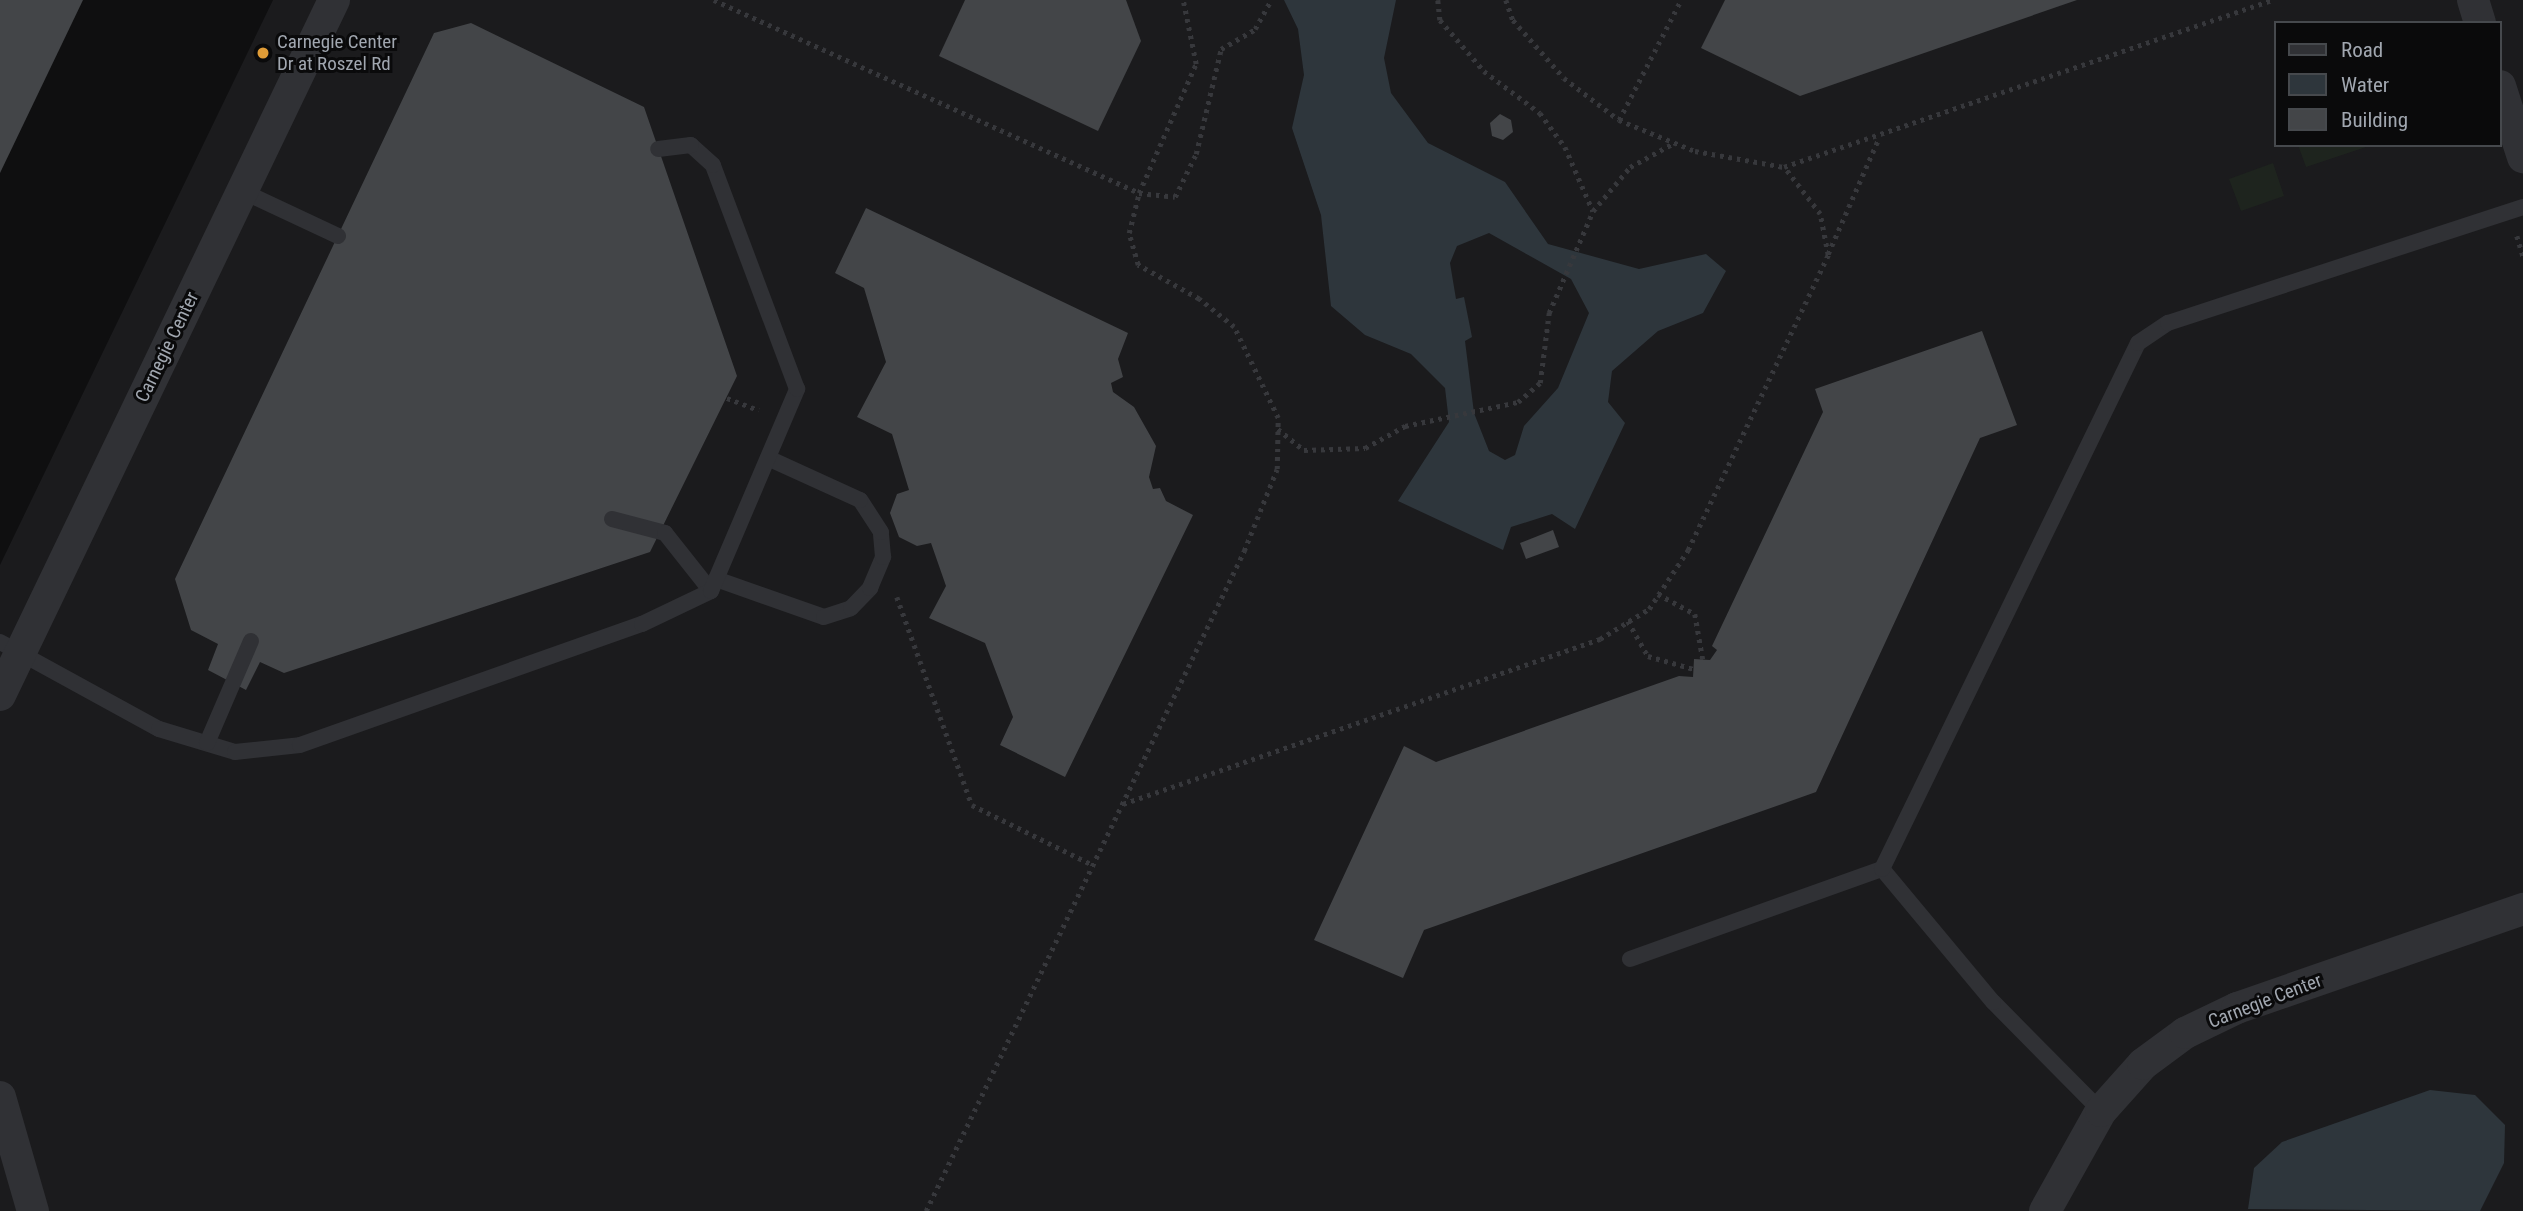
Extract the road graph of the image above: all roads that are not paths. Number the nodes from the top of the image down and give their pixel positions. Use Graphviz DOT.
graph roads {
  1 [pos="334,0"];
  2 [pos="2473,0"];
  3 [pos="2479,21"];
  4 [pos="2502,92"];
  5 [pos="658,149"];
  6 [pos="2523,157"];
  7 [pos="243,191"];
  8 [pos="2523,207"];
  9 [pos="338,236"];
  10 [pos="768,458"];
  11 [pos="612,519"];
  12 [pos="713,585"];
  13 [pos="251,640"];
  14 [pos="10,647"];
  15 [pos="0,695"];
  16 [pos="206,743"];
  17 [pos="1882,869"];
  18 [pos="2523,909"];
  19 [pos="1630,959"];
  20 [pos="2101,1111"];
  21 [pos="2,1115"];
  22 [pos="33,1211"];
  23 [pos="2045,1211"];
  1 -- 7 [label="street, Carnegie Center"];
  2 -- 3 [label="street"];
  4 -- 6 [label="street"];
  5 -- 10 [label="lane"];
  7 -- 9 [label="lane"];
  7 -- 14 [label="street, Carnegie Center"];
  8 -- 17 [label="lane"];
  10 -- 12 [label="lane"];
  10 -- 12 [label="lane"];
  11 -- 12 [label="lane"];
  12 -- 16 [label="lane"];
  13 -- 16 [label="lane"];
  14 -- 15 [label="street, Carnegie Center"];
  14 -- 16 [label="lane"];
  17 -- 19 [label="lane"];
  17 -- 20 [label="lane"];
  18 -- 20 [label="street, Carnegie Center"];
  20 -- 23 [label="street, Carnegie Center"];
  21 -- 22 [label="street"];
}
